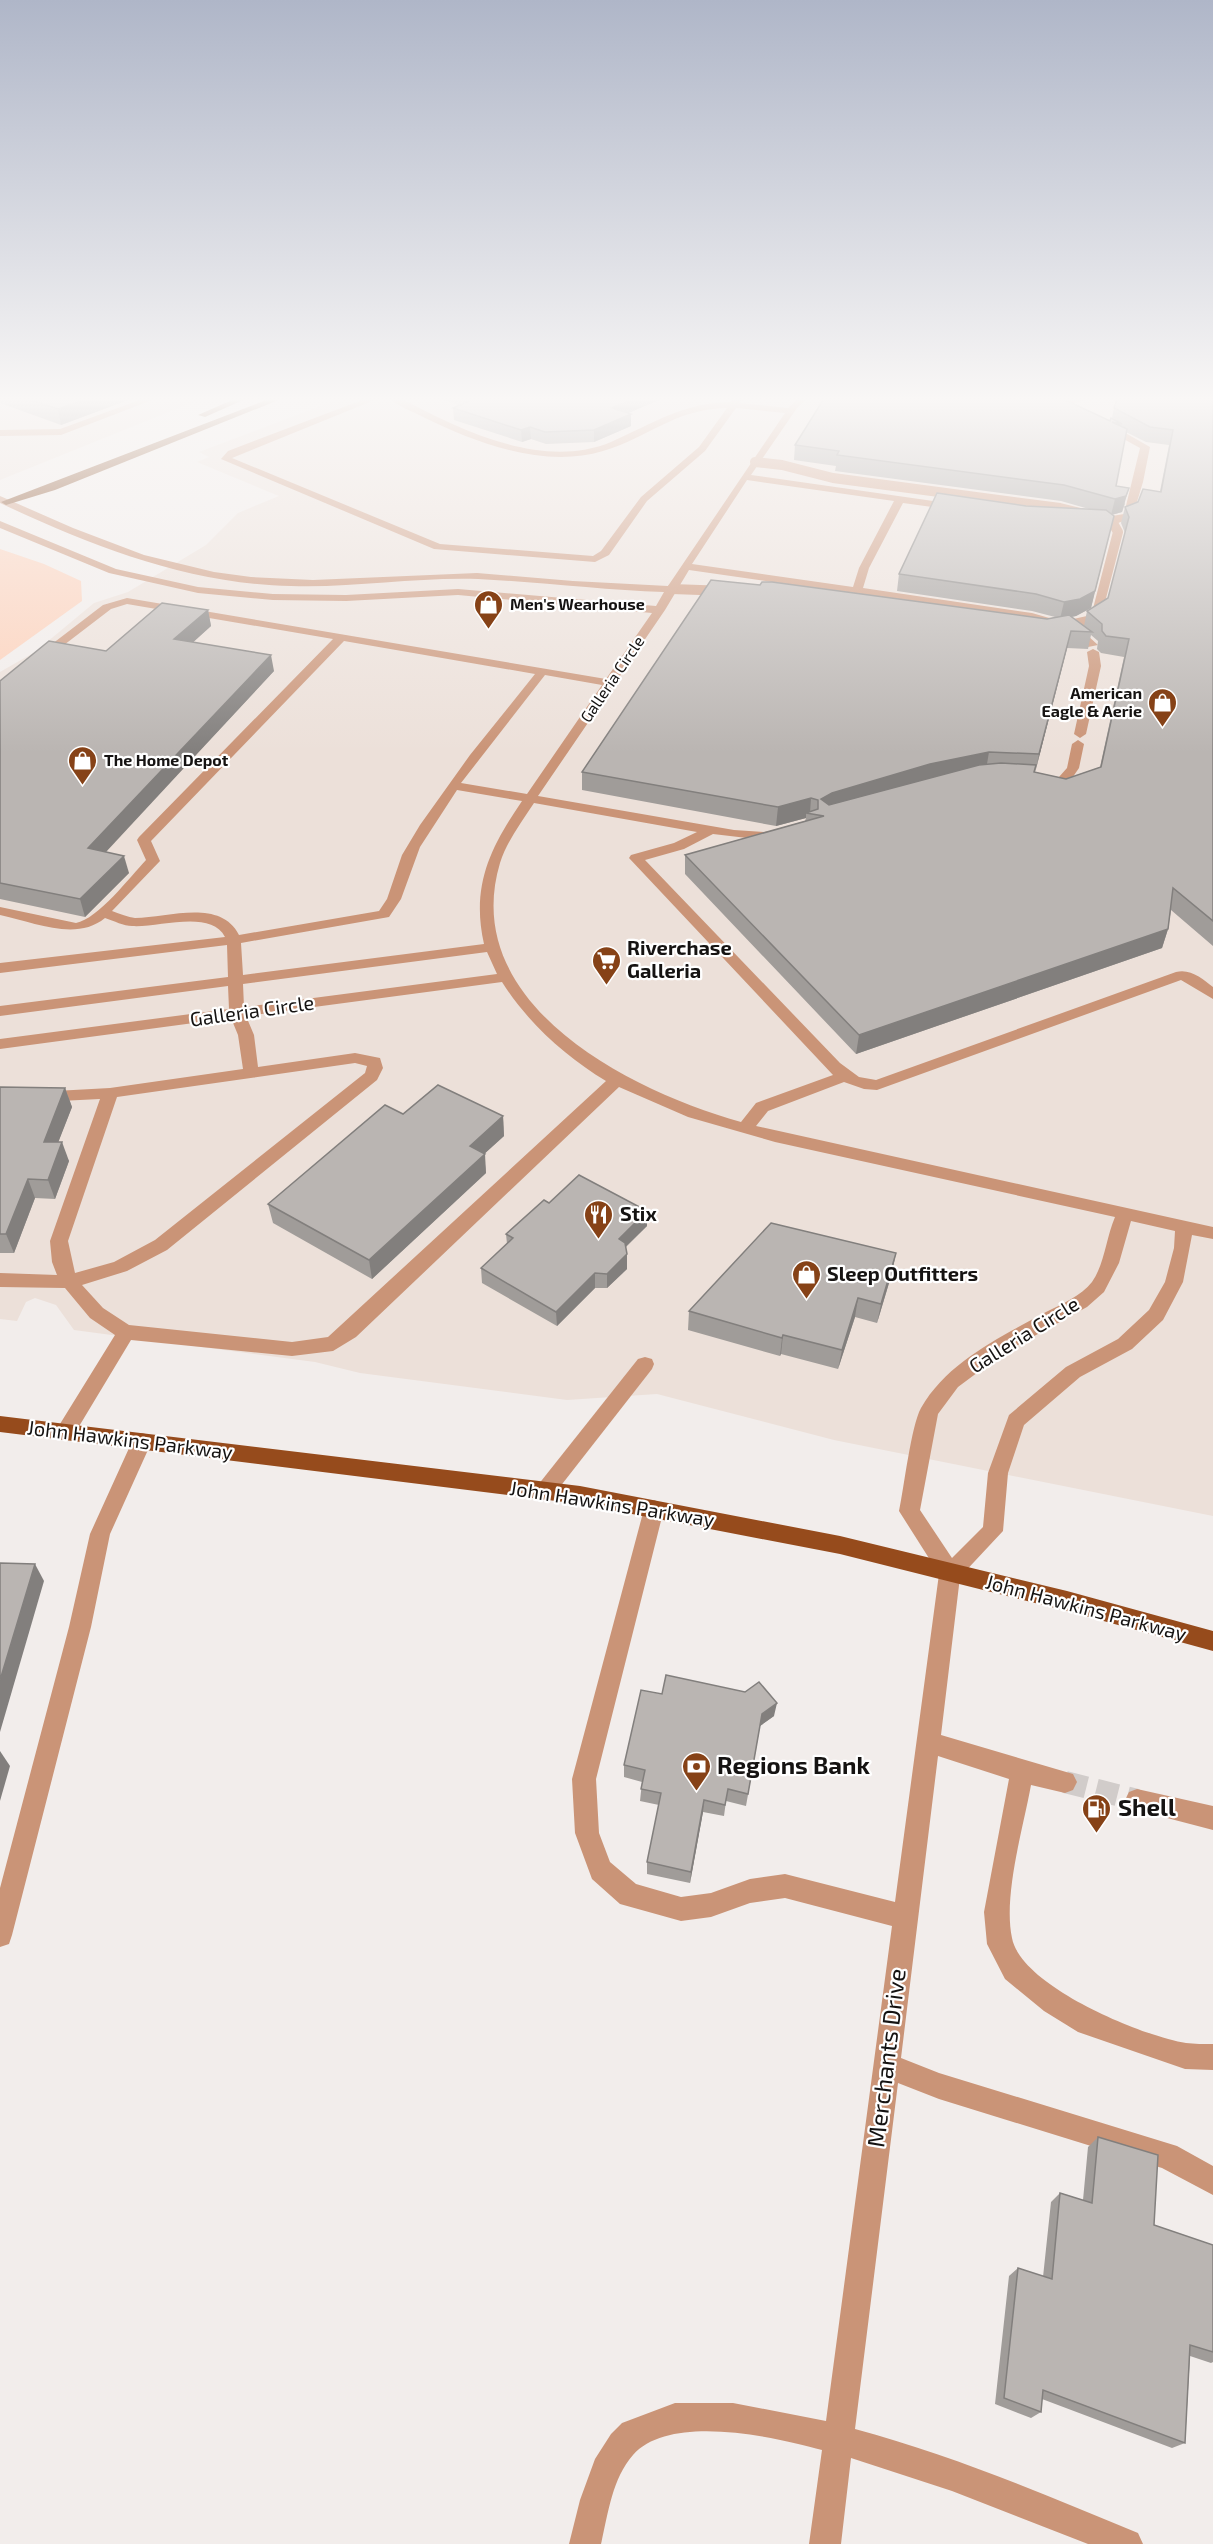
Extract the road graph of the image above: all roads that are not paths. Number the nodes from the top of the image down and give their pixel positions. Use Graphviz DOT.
graph roads {
  1 [pos="32,516"];
  2 [pos="361,516"];
  3 [pos="632,516"];
  4 [pos="719,516"];
  5 [pos="891,516"];
  6 [pos="1095,516"];
  7 [pos="1128,516"];
  8 [pos="1065,520"];
  9 [pos="0,524"];
  10 [pos="686,566"];
  11 [pos="672,589"];
  12 [pos="857,591"];
  13 [pos="740,592"];
  14 [pos="827,598"];
  15 [pos="660,610"];
  16 [pos="942,615"];
  17 [pos="1022,627"];
  18 [pos="341,637"];
  19 [pos="36,660"];
  20 [pos="542,672"];
  21 [pos="610,683"];
  22 [pos="1031,779"];
  23 [pos="455,786"];
  24 [pos="530,800"];
  25 [pos="798,826"];
  26 [pos="711,830"];
  27 [pos="0,911"];
  28 [pos="103,913"];
  29 [pos="234,940"];
  30 [pos="493,947"];
  31 [pos="0,969"];
  32 [pos="505,977"];
  33 [pos="235,981"];
  34 [pos="1213,994"];
  35 [pos="0,1011"];
  36 [pos="237,1013"];
  37 [pos="0,1044"];
  38 [pos="251,1073"];
  39 [pos="845,1076"];
  40 [pos="617,1080"];
  41 [pos="110,1093"];
  42 [pos="0,1099"];
  43 [pos="745,1128"];
  44 [pos="1125,1213"];
  45 [pos="1184,1227"];
  46 [pos="1213,1233"];
  47 [pos="0,1280"];
  48 [pos="72,1282"];
  49 [pos="126,1332"];
  50 [pos="645,1364"];
  51 [pos="0,1424"];
  52 [pos="65,1432"];
  53 [pos="142,1442"];
  54 [pos="544,1491"];
  55 [pos="654,1509"];
  56 [pos="950,1573"];
  57 [pos="1213,1641"];
  58 [pos="928,1742"];
  59 [pos="1022,1772"];
  60 [pos="1065,1782"];
  61 [pos="1137,1800"];
  62 [pos="1213,1818"];
  63 [pos="905,1917"];
  64 [pos="0,1935"];
  65 [pos="1213,2057"];
  66 [pos="886,2065"];
  67 [pos="1213,2181"];
  68 [pos="837,2438"];
  69 [pos="585,2544"];
  70 [pos="825,2544"];
  71 [pos="1127,2544"];
  1 -- 11 [label="street"];
  2 -- 3 [label="street"];
  4 -- 10 [label="street, Galleria Circle"];
  5 -- 12 [label="street"];
  6 -- 17 [label="street, bridge"];
  7 -- 8 [label="street"];
  9 -- 15 [label="street"];
  10 -- 11 [label="street, Galleria Circle"];
  10 -- 12 [label="street"];
  11 -- 13 [label="street, bridge"];
  11 -- 15 [label="street, Galleria Circle"];
  12 -- 22 [label="street"];
  14 -- 16 [label="street"];
  15 -- 21 [label="street, Galleria Circle"];
  18 -- 19 [label="street"];
  18 -- 20 [label="street"];
  18 -- 28 [label="street"];
  20 -- 21 [label="street"];
  20 -- 23 [label="street"];
  21 -- 24 [label="street, Galleria Circle"];
  23 -- 24 [label="street"];
  23 -- 29 [label="street"];
  24 -- 26 [label="street"];
  24 -- 30 [label="street, Galleria Circle"];
  25 -- 26 [label="street"];
  26 -- 39 [label="street"];
  27 -- 28 [label="street"];
  28 -- 29 [label="street"];
  29 -- 31 [label="street"];
  29 -- 33 [label="street"];
  30 -- 32 [label="street, Galleria Circle"];
  30 -- 33 [label="street, Galleria Circle"];
  32 -- 36 [label="street, Galleria Circle"];
  32 -- 40 [label="street, Galleria Circle"];
  33 -- 35 [label="street, Galleria Circle"];
  33 -- 36 [label="street"];
  34 -- 39 [label="street"];
  36 -- 37 [label="street, Galleria Circle"];
  36 -- 38 [label="street"];
  38 -- 41 [label="street"];
  38 -- 48 [label="street"];
  39 -- 43 [label="street"];
  40 -- 43 [label="street, Galleria Circle"];
  40 -- 49 [label="street"];
  41 -- 42 [label="street"];
  41 -- 48 [label="street"];
  43 -- 44 [label="street, Galleria Circle"];
  44 -- 45 [label="street, Galleria Circle"];
  44 -- 56 [label="street, Galleria Circle"];
  45 -- 46 [label="street, Galleria Circle"];
  45 -- 56 [label="street"];
  47 -- 48 [label="street"];
  48 -- 49 [label="street"];
  49 -- 52 [label="street"];
  50 -- 54 [label="street"];
  51 -- 52 [label="main road, John Hawkins Parkway"];
  52 -- 53 [label="main road, John Hawkins Parkway"];
  53 -- 54 [label="main road, John Hawkins Parkway"];
  53 -- 64 [label="street"];
  54 -- 55 [label="main road, John Hawkins Parkway"];
  55 -- 56 [label="main road, John Hawkins Parkway"];
  55 -- 63 [label="street"];
  56 -- 57 [label="main road, John Hawkins Parkway"];
  56 -- 58 [label="street, Merchants Drive"];
  58 -- 59 [label="street"];
  58 -- 63 [label="street, Merchants Drive"];
  59 -- 60 [label="street"];
  59 -- 65 [label="street"];
  61 -- 62 [label="street"];
  63 -- 66 [label="street, Merchants Drive"];
  66 -- 67 [label="street"];
  66 -- 68 [label="street, Merchants Drive"];
  68 -- 69 [label="street"];
  68 -- 70 [label="street, Merchants Drive"];
  68 -- 71 [label="street"];
}
